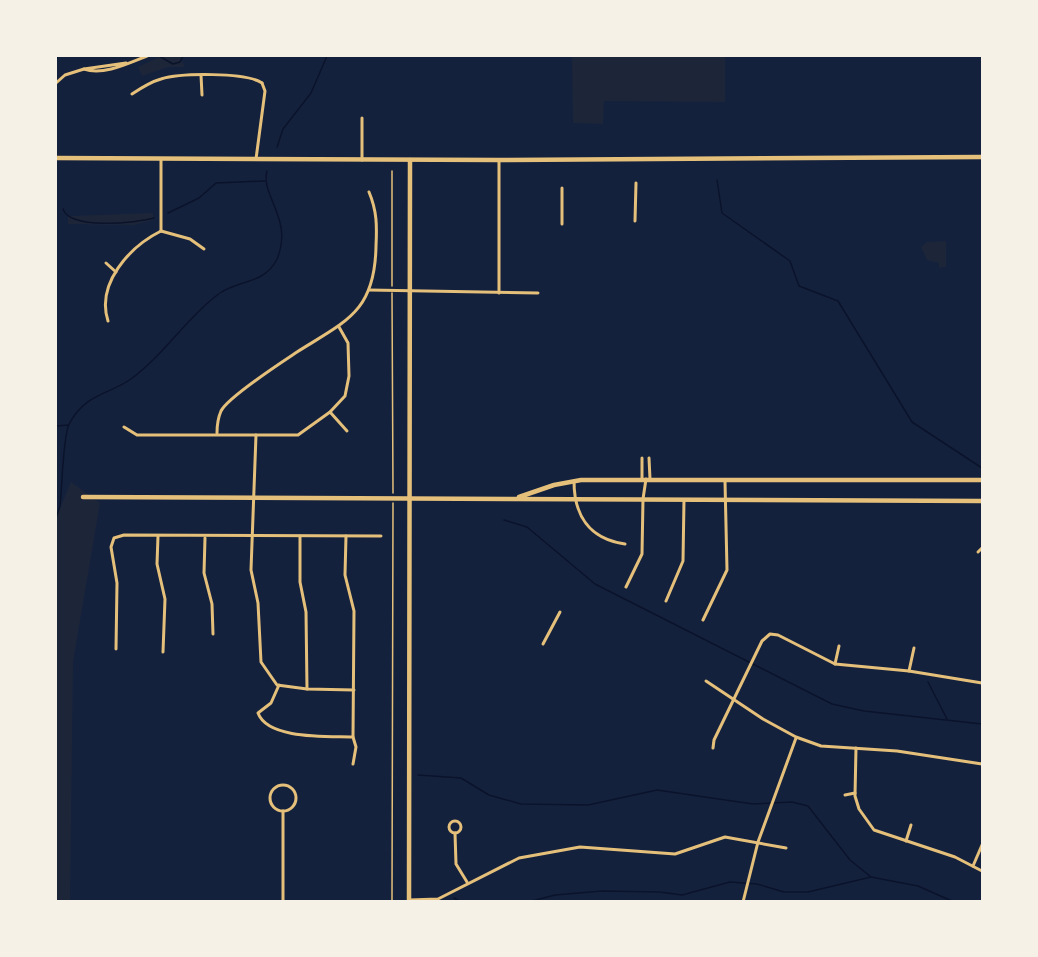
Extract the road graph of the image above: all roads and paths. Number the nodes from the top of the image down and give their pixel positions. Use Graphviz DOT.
graph roads {
  1 [pos="147,56"];
  2 [pos="201,75"];
  3 [pos="265,80"];
  4 [pos="56,83"];
  5 [pos="262,83"];
  6 [pos="132,94"];
  7 [pos="202,95"];
  8 [pos="362,118"];
  9 [pos="982,157"];
  10 [pos="56,158"];
  11 [pos="161,159"];
  12 [pos="255,159"];
  13 [pos="362,160"];
  14 [pos="410,160"];
  15 [pos="499,160"];
  16 [pos="392,171"];
  17 [pos="636,183"];
  18 [pos="562,188"];
  19 [pos="369,192"];
  20 [pos="635,221"];
  21 [pos="562,224"];
  22 [pos="161,231"];
  23 [pos="204,249"];
  24 [pos="106,263"];
  25 [pos="116,272"];
  26 [pos="369,290"];
  27 [pos="392,291"];
  28 [pos="409,292"];
  29 [pos="499,293"];
  30 [pos="538,293"];
  31 [pos="108,321"];
  32 [pos="339,327"];
  33 [pos="330,412"];
  34 [pos="124,428"];
  35 [pos="347,431"];
  36 [pos="217,433"];
  37 [pos="256,435"];
  38 [pos="642,458"];
  39 [pos="649,458"];
  40 [pos="646,479"];
  41 [pos="725,480"];
  42 [pos="982,480"];
  43 [pos="574,481"];
  44 [pos="83,497"];
  45 [pos="254,498"];
  46 [pos="574,498"];
  47 [pos="393,499"];
  48 [pos="411,499"];
  49 [pos="507,499"];
  50 [pos="643,499"];
  51 [pos="684,500"];
  52 [pos="726,500"];
  53 [pos="982,501"];
  54 [pos="158,536"];
  55 [pos="300,536"];
  56 [pos="346,536"];
  57 [pos="381,536"];
  58 [pos="205,537"];
  59 [pos="253,537"];
  60 [pos="625,544"];
  61 [pos="982,548"];
  62 [pos="978,552"];
  63 [pos="626,587"];
  64 [pos="666,601"];
  65 [pos="560,612"];
  66 [pos="703,620"];
  67 [pos="766,630"];
  68 [pos="213,634"];
  69 [pos="768,635"];
  70 [pos="543,644"];
  71 [pos="839,646"];
  72 [pos="914,648"];
  73 [pos="116,649"];
  74 [pos="163,652"];
  75 [pos="835,664"];
  76 [pos="909,671"];
  77 [pos="706,681"];
  78 [pos="982,683"];
  79 [pos="279,685"];
  80 [pos="307,689"];
  81 [pos="354,690"];
  82 [pos="733,699"];
  83 [pos="353,737"];
  84 [pos="796,737"];
  85 [pos="713,748"];
  86 [pos="856,748"];
  87 [pos="353,764"];
  88 [pos="982,764"];
  89 [pos="855,793"];
  90 [pos="845,795"];
  91 [pos="283,811"];
  92 [pos="911,825"];
  93 [pos="455,833"];
  94 [pos="906,841"];
  95 [pos="758,842"];
  96 [pos="982,844"];
  97 [pos="786,848"];
  98 [pos="973,866"];
  99 [pos="982,871"];
  100 [pos="467,883"];
  101 [pos="409,901"];
  102 [pos="283,902"];
  103 [pos="392,902"];
  104 [pos="743,902"];
  1 -- 4 [label="street"];
  2 -- 5 [label="street"];
  2 -- 6 [label="street"];
  2 -- 7 [label="street"];
  3 -- 5 [label="street"];
  5 -- 12 [label="street"];
  8 -- 13 [label="street"];
  9 -- 15 [label="street"];
  10 -- 11 [label="street"];
  11 -- 12 [label="street"];
  11 -- 22 [label="street"];
  12 -- 13 [label="street"];
  13 -- 14 [label="street"];
  14 -- 15 [label="street"];
  14 -- 28 [label="street"];
  15 -- 29 [label="street"];
  16 -- 27 [label="path"];
  17 -- 20 [label="street"];
  18 -- 21 [label="street"];
  19 -- 26 [label="street"];
  22 -- 23 [label="street"];
  22 -- 25 [label="street"];
  24 -- 25 [label="street"];
  25 -- 31 [label="street"];
  26 -- 27 [label="street"];
  26 -- 32 [label="street"];
  27 -- 28 [label="street"];
  27 -- 47 [label="path"];
  28 -- 29 [label="street"];
  28 -- 48 [label="street"];
  29 -- 30 [label="street"];
  32 -- 33 [label="street"];
  32 -- 36 [label="street"];
  33 -- 35 [label="street"];
  33 -- 37 [label="street"];
  34 -- 36 [label="street"];
  36 -- 37 [label="street"];
  37 -- 45 [label="street"];
  38 -- 40 [label="street"];
  39 -- 40 [label="street"];
  40 -- 41 [label="street"];
  40 -- 43 [label="street"];
  40 -- 50 [label="street"];
  41 -- 42 [label="street"];
  41 -- 52 [label="street"];
  43 -- 46 [label="street"];
  43 -- 49 [label="street"];
  44 -- 45 [label="street"];
  45 -- 47 [label="street"];
  45 -- 59 [label="street"];
  46 -- 49 [label="street"];
  46 -- 50 [label="street"];
  46 -- 60 [label="street"];
  47 -- 48 [label="street"];
  47 -- 103 [label="path"];
  48 -- 49 [label="street"];
  48 -- 101 [label="street"];
  50 -- 51 [label="street"];
  50 -- 63 [label="street"];
  51 -- 52 [label="street"];
  51 -- 64 [label="street"];
  52 -- 53 [label="street"];
  52 -- 66 [label="street"];
  54 -- 58 [label="street"];
  54 -- 73 [label="street"];
  54 -- 74 [label="street"];
  55 -- 56 [label="street"];
  55 -- 59 [label="street"];
  55 -- 80 [label="street"];
  56 -- 57 [label="street"];
  56 -- 81 [label="street"];
  58 -- 59 [label="street"];
  58 -- 68 [label="street"];
  59 -- 79 [label="street"];
  61 -- 62 [label="street"];
  65 -- 70 [label="street"];
  67 -- 69 [label="street"];
  69 -- 75 [label="street"];
  69 -- 82 [label="street"];
  71 -- 75 [label="street"];
  72 -- 76 [label="street"];
  75 -- 76 [label="street"];
  76 -- 78 [label="street"];
  77 -- 82 [label="street"];
  79 -- 80 [label="street"];
  79 -- 83 [label="street"];
  80 -- 81 [label="street"];
  81 -- 83 [label="street"];
  82 -- 84 [label="street"];
  82 -- 85 [label="street"];
  83 -- 87 [label="street"];
  84 -- 86 [label="street"];
  84 -- 95 [label="street"];
  86 -- 88 [label="street"];
  86 -- 89 [label="street"];
  89 -- 90 [label="street"];
  89 -- 94 [label="street"];
  91 -- 91 [label="street"];
  91 -- 102 [label="street"];
  92 -- 94 [label="street"];
  93 -- 93 [label="street"];
  93 -- 100 [label="street"];
  94 -- 98 [label="street"];
  95 -- 97 [label="street"];
  95 -- 100 [label="street"];
  95 -- 104 [label="street"];
  96 -- 98 [label="street"];
  98 -- 99 [label="street"];
  100 -- 101 [label="street"];
}
